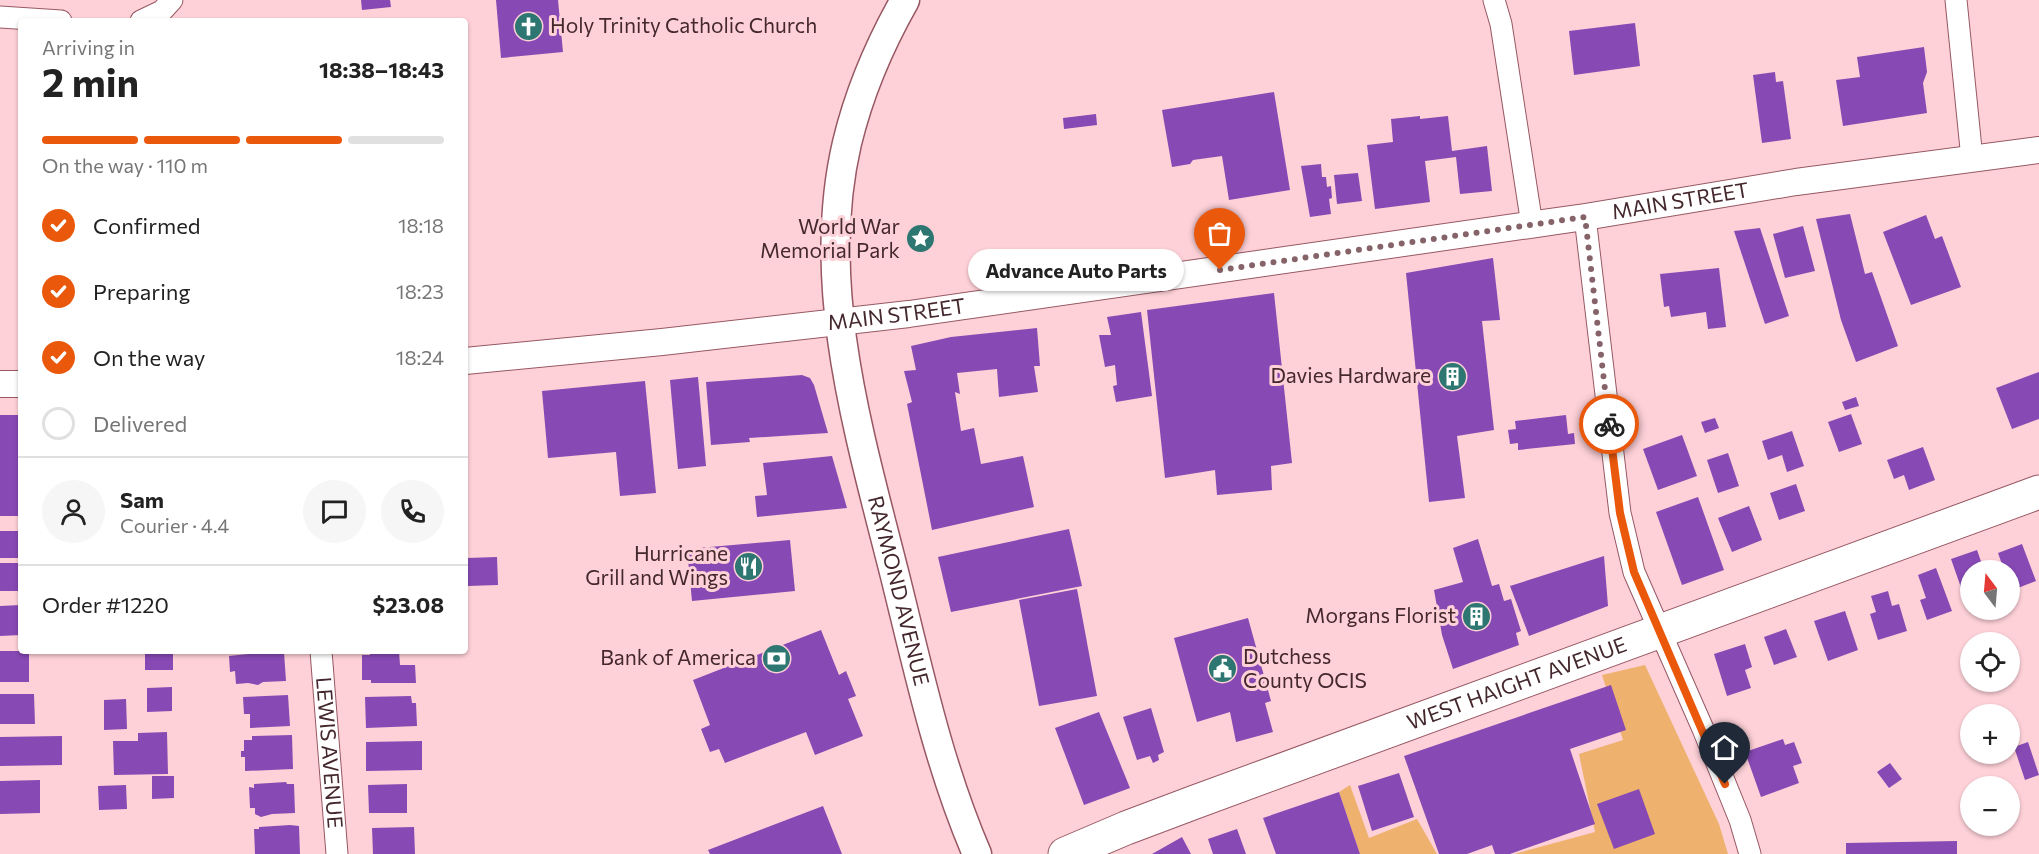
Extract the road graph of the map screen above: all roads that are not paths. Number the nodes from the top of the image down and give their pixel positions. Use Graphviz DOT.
graph roads {
  1 [pos="172,0"];
  2 [pos="905,0"];
  3 [pos="1494,0"];
  4 [pos="1956,0"];
  5 [pos="0,17"];
  6 [pos="18,18"];
  7 [pos="147,18"];
  8 [pos="2039,150"];
  9 [pos="1972,159"];
  10 [pos="1585,217"];
  11 [pos="1532,225"];
  12 [pos="840,322"];
  13 [pos="468,361"];
  14 [pos="0,384"];
  15 [pos="18,384"];
  16 [pos="2039,492"];
  17 [pos="1659,632"];
  18 [pos="321,654"];
  19 [pos="337,854"];
  20 [pos="977,854"];
  21 [pos="1065,854"];
  22 [pos="1750,854"];
  1 -- 7 [label="street"];
  2 -- 12 [label="main road, RAYMOND AVENUE"];
  3 -- 11 [label="street"];
  4 -- 9 [label="street"];
  5 -- 6 [label="street"];
  8 -- 9 [label="street, MAIN STREET"];
  9 -- 10 [label="street, MAIN STREET"];
  10 -- 11 [label="street, MAIN STREET"];
  10 -- 17 [label="street"];
  11 -- 12 [label="street, MAIN STREET"];
  12 -- 13 [label="street, MAIN STREET"];
  12 -- 20 [label="main road, RAYMOND AVENUE"];
  14 -- 15 [label="street"];
  16 -- 17 [label="highway, WEST HAIGHT AVENUE"];
  17 -- 21 [label="highway, WEST HAIGHT AVENUE"];
  17 -- 22 [label="street"];
  18 -- 19 [label="street, LEWIS AVENUE"];
}
